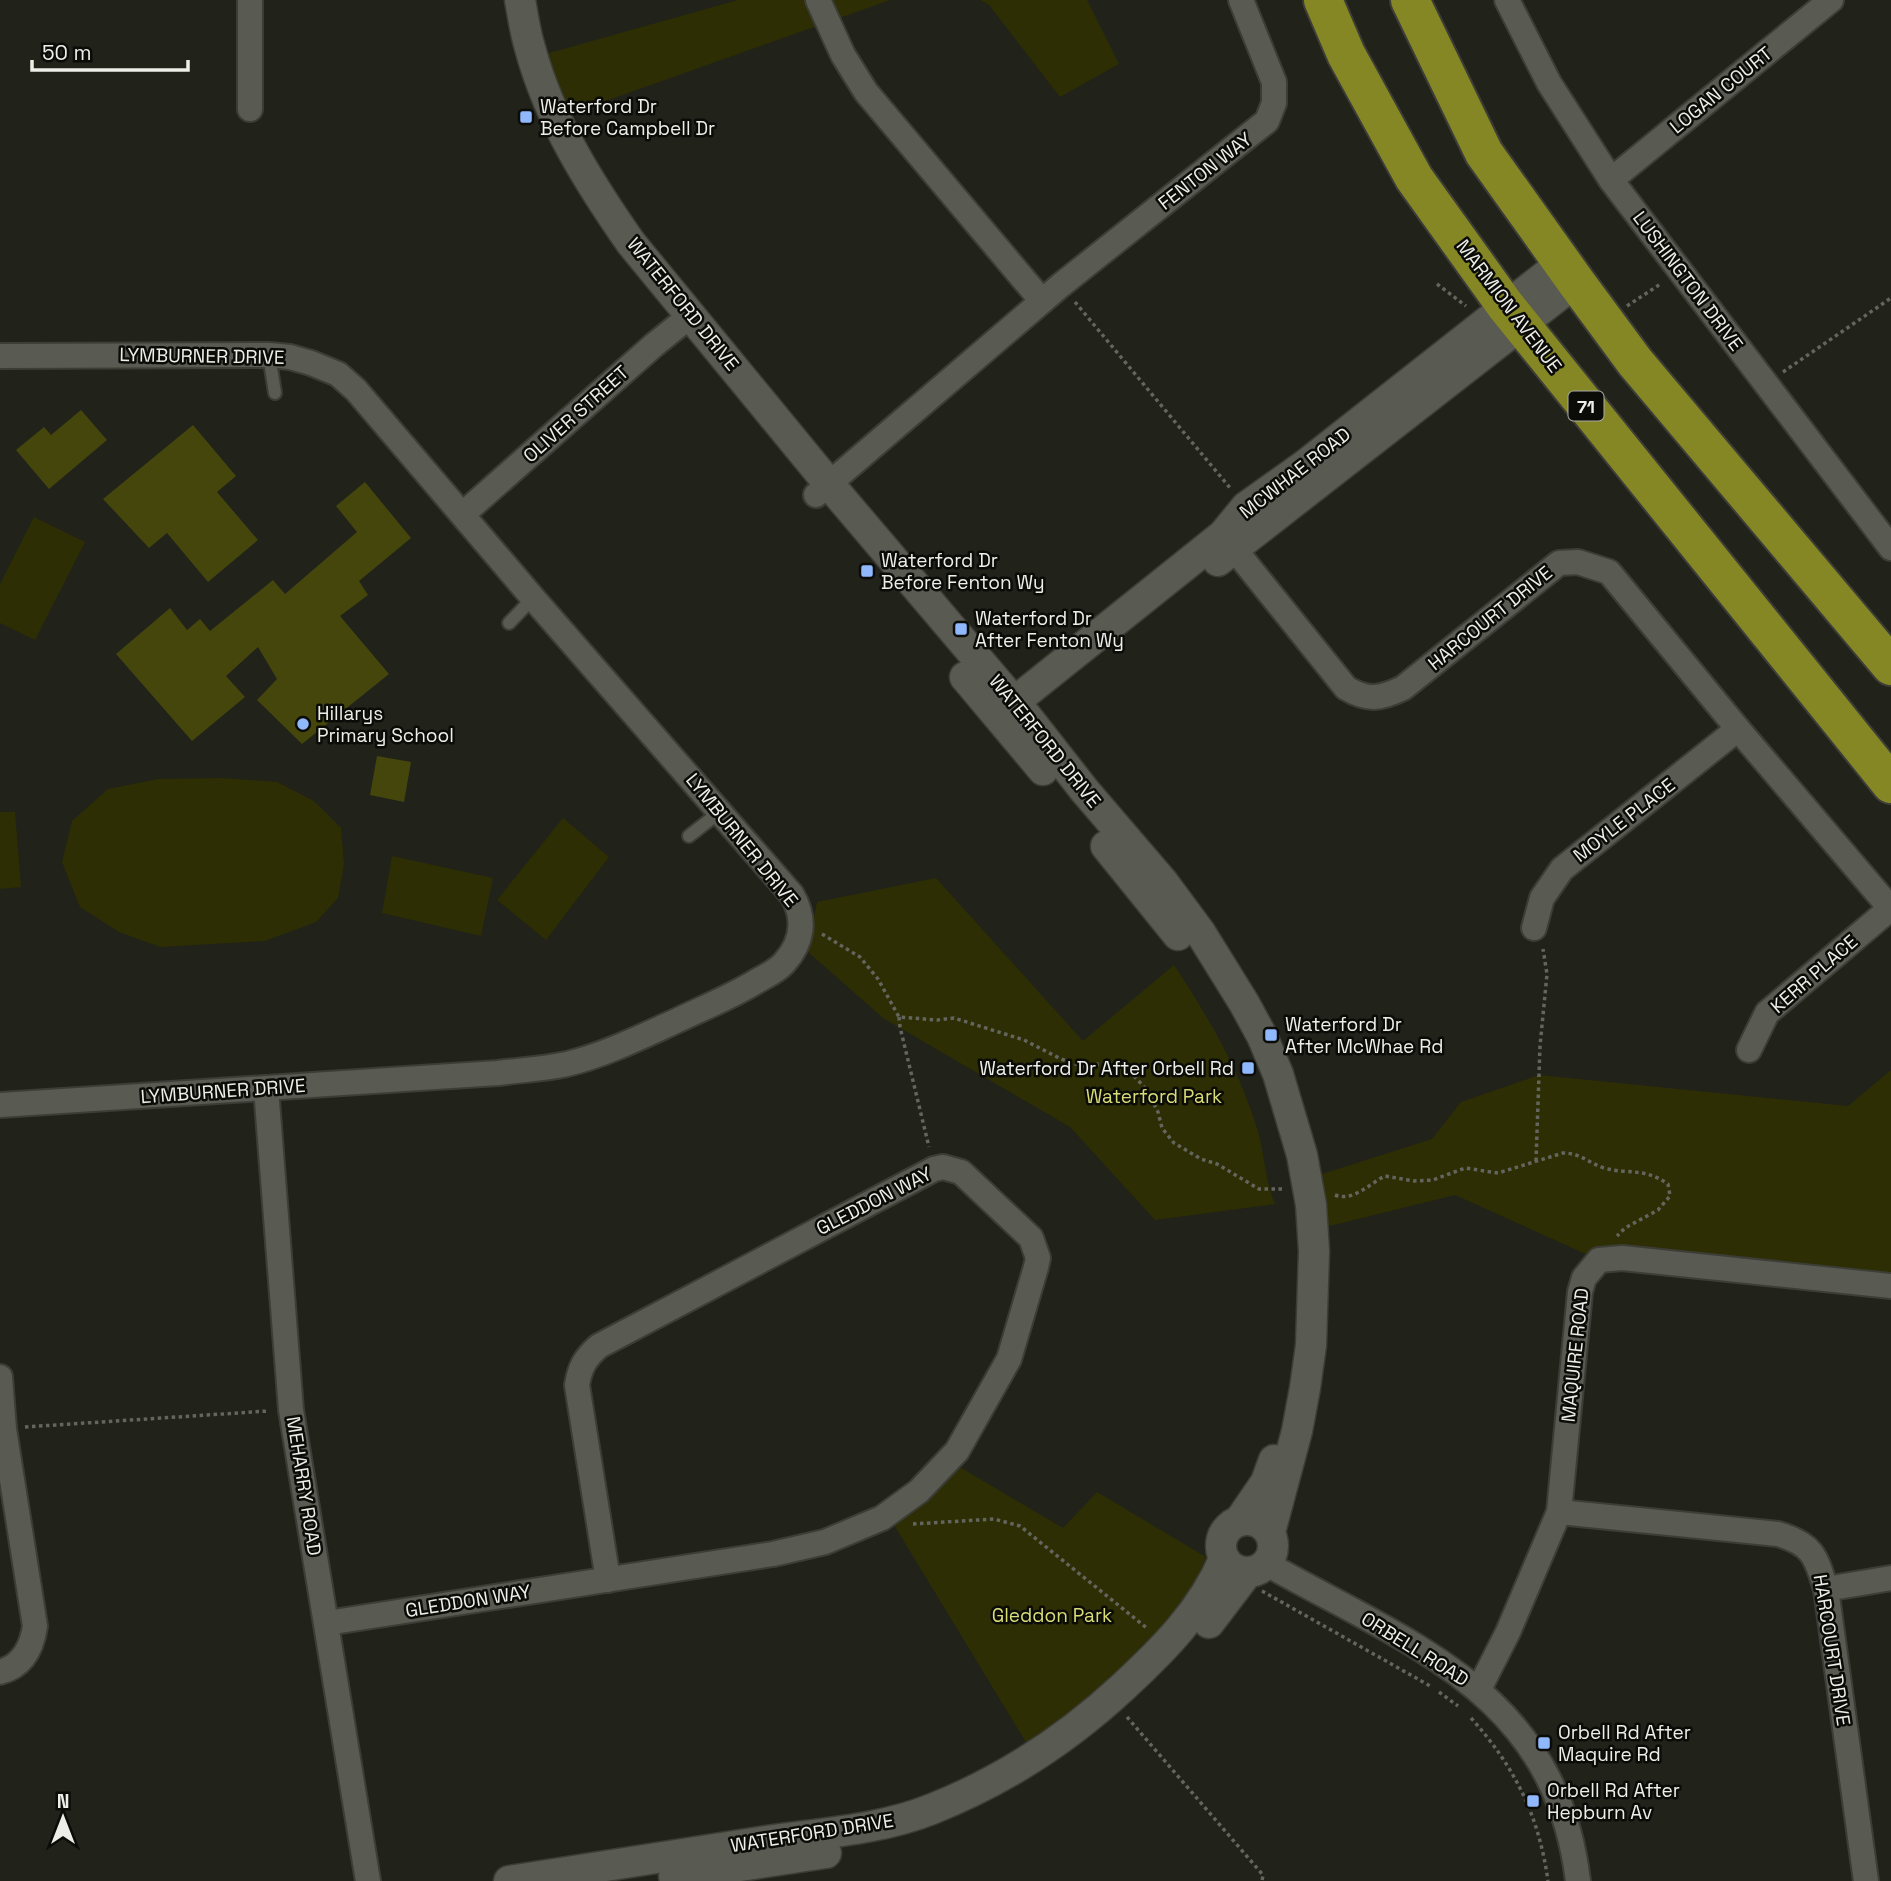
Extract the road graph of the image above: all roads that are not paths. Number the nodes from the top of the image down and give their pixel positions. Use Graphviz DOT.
graph roads {
  1 [pos="250,0"];
  2 [pos="503,0"];
  3 [pos="520,0"];
  4 [pos="818,0"];
  5 [pos="1241,0"];
  6 [pos="1323,0"];
  7 [pos="1410,0"];
  8 [pos="1507,0"];
  9 [pos="1831,0"];
  10 [pos="250,109"];
  11 [pos="1611,180"];
  12 [pos="1569,272"];
  13 [pos="1042,301"];
  14 [pos="1513,314"];
  15 [pos="683,322"];
  16 [pos="269,355"];
  17 [pos="0,356"];
  18 [pos="275,393"];
  19 [pos="823,490"];
  20 [pos="463,514"];
  21 [pos="1228,542"];
  22 [pos="1891,548"];
  23 [pos="533,598"];
  24 [pos="509,623"];
  25 [pos="1891,666"];
  26 [pos="1012,716"];
  27 [pos="1738,729"];
  28 [pos="1891,784"];
  29 [pos="721,811"];
  30 [pos="689,836"];
  31 [pos="1891,908"];
  32 [pos="1534,928"];
  33 [pos="1749,1050"];
  34 [pos="266,1088"];
  35 [pos="0,1105"];
  36 [pos="1299,1186"];
  37 [pos="1891,1286"];
  38 [pos="0,1377"];
  39 [pos="1,1402"];
  40 [pos="1559,1512"];
  41 [pos="1240,1520"];
  42 [pos="1270,1532"];
  43 [pos="1249,1571"];
  44 [pos="1891,1578"];
  45 [pos="608,1580"];
  46 [pos="1826,1589"];
  47 [pos="327,1623"];
  48 [pos="0,1672"];
  49 [pos="1479,1689"];
  50 [pos="775,1861"];
  51 [pos="368,1881"];
  52 [pos="509,1881"];
  53 [pos="638,1881"];
  54 [pos="1578,1881"];
  55 [pos="1866,1881"];
  1 -- 10 [label="street"];
  2 -- 15 [label="street, WATERFORD DRIVE"];
  3 -- 15 [label="street, WATERFORD DRIVE"];
  4 -- 13 [label="street"];
  5 -- 13 [label="street, FENTON WAY"];
  6 -- 14 [label="highway, MARMION AVENUE / 71"];
  7 -- 12 [label="highway"];
  8 -- 11 [label="street, LUSHINGTON DRIVE"];
  9 -- 11 [label="street, LOGAN COURT"];
  11 -- 22 [label="street, LUSHINGTON DRIVE"];
  12 -- 14 [label="street, MCWHAE ROAD"];
  12 -- 25 [label="highway"];
  13 -- 19 [label="street, FENTON WAY"];
  14 -- 21 [label="street, MCWHAE ROAD"];
  14 -- 21 [label="street, MCWHAE ROAD"];
  14 -- 28 [label="highway, MARMION AVENUE / 71"];
  15 -- 19 [label="street, WATERFORD DRIVE"];
  15 -- 20 [label="street, OLIVER STREET"];
  16 -- 17 [label="street, LYMBURNER DRIVE"];
  16 -- 18 [label="lane"];
  16 -- 20 [label="street, LYMBURNER DRIVE"];
  19 -- 26 [label="street, WATERFORD DRIVE"];
  20 -- 23 [label="street, LYMBURNER DRIVE"];
  21 -- 26 [label="street, MCWHAE ROAD"];
  21 -- 27 [label="street, HARCOURT DRIVE"];
  23 -- 24 [label="lane"];
  23 -- 29 [label="street, LYMBURNER DRIVE"];
  26 -- 36 [label="street, WATERFORD DRIVE"];
  27 -- 31 [label="street, HARCOURT DRIVE"];
  27 -- 32 [label="street, MOYLE PLACE"];
  29 -- 30 [label="lane"];
  29 -- 34 [label="street, LYMBURNER DRIVE"];
  31 -- 33 [label="street, KERR PLACE"];
  34 -- 35 [label="street, LYMBURNER DRIVE"];
  34 -- 47 [label="street, MEHARRY ROAD"];
  36 -- 41 [label="street, WATERFORD DRIVE"];
  36 -- 42 [label="street, WATERFORD DRIVE"];
  37 -- 40 [label="street, MAQUIRE ROAD"];
  38 -- 39 [label="street"];
  39 -- 48 [label="street"];
  40 -- 46 [label="street, HARCOURT DRIVE"];
  40 -- 49 [label="street, MAQUIRE ROAD"];
  41 -- 42 [label="street"];
  41 -- 43 [label="street"];
  42 -- 43 [label="street"];
  43 -- 49 [label="street, ORBELL ROAD"];
  43 -- 50 [label="street, WATERFORD DRIVE"];
  43 -- 50 [label="street, WATERFORD DRIVE"];
  44 -- 46 [label="street"];
  45 -- 45 [label="street, GLEDDON WAY"];
  45 -- 47 [label="street, GLEDDON WAY"];
  46 -- 55 [label="street, HARCOURT DRIVE"];
  47 -- 51 [label="street, MEHARRY ROAD"];
  49 -- 54 [label="street, ORBELL ROAD"];
  50 -- 52 [label="street, WATERFORD DRIVE"];
  50 -- 53 [label="street, WATERFORD DRIVE"];
}
